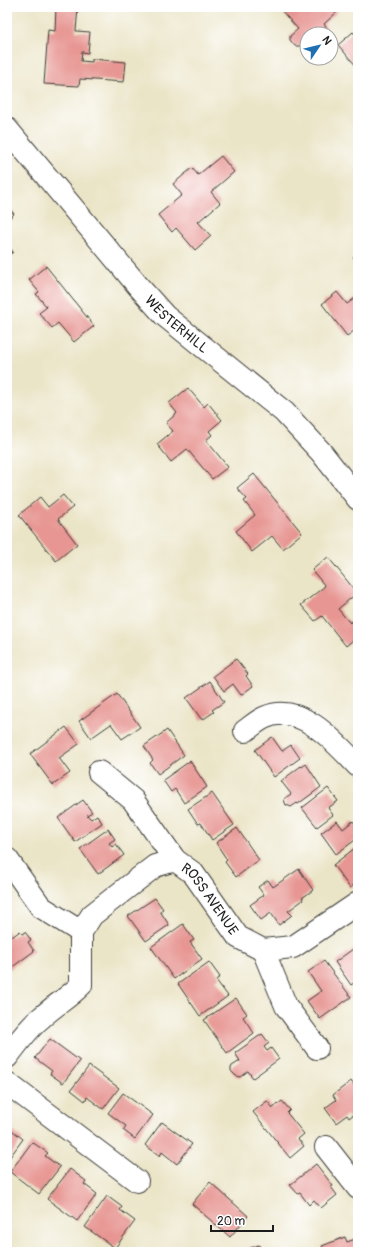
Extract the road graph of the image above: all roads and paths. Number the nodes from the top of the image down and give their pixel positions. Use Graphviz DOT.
graph roads {
  1 [pos="9,132"];
  2 [pos="358,499"];
  3 [pos="245,731"];
  4 [pos="358,766"];
  5 [pos="99,772"];
  6 [pos="7,859"];
  7 [pos="176,860"];
  8 [pos="358,903"];
  9 [pos="81,932"];
  10 [pos="263,950"];
  11 [pos="317,1048"];
  12 [pos="7,1057"];
  13 [pos="7,1083"];
  14 [pos="326,1147"];
  15 [pos="137,1181"];
  16 [pos="358,1188"];
  1 -- 2 [label="street, WESTERHILL"];
  3 -- 4 [label="street"];
  5 -- 7 [label="street, ROSS AVENUE"];
  6 -- 9 [label="street"];
  7 -- 9 [label="street, ROSS AVENUE"];
  7 -- 10 [label="street, ROSS AVENUE"];
  8 -- 10 [label="street"];
  9 -- 12 [label="street"];
  10 -- 11 [label="street"];
  13 -- 15 [label="street"];
  14 -- 16 [label="street"];
}
